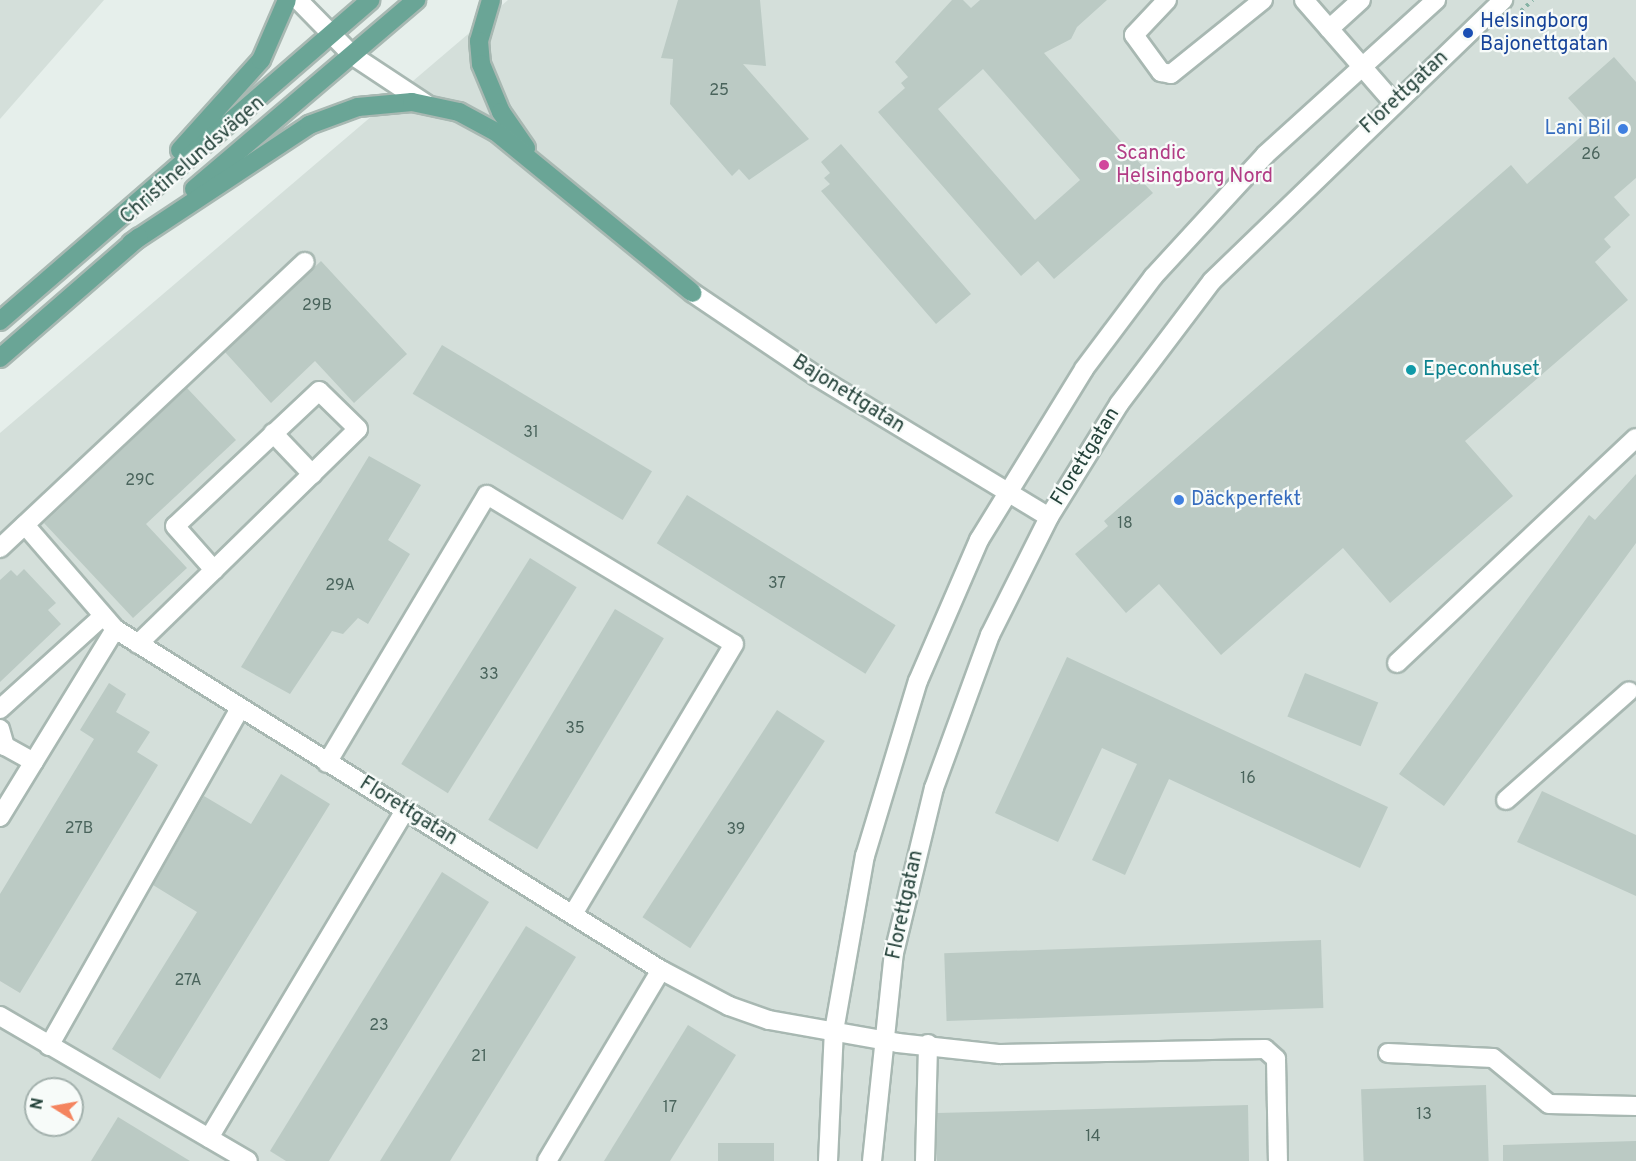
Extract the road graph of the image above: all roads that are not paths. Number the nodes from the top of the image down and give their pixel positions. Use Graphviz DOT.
graph roads {
  1 [pos="287,0"];
  2 [pos="298,0"];
  3 [pos="370,0"];
  4 [pos="416,0"];
  5 [pos="491,0"];
  6 [pos="1167,0"];
  7 [pos="1263,0"];
  8 [pos="1304,0"];
  9 [pos="1361,0"];
  10 [pos="1436,0"];
  11 [pos="1503,0"];
  12 [pos="1329,29"];
  13 [pos="329,36"];
  14 [pos="352,55"];
  15 [pos="1362,66"];
  16 [pos="1394,103"];
  17 [pos="426,104"];
  18 [pos="533,157"];
  19 [pos="131,243"];
  20 [pos="305,262"];
  21 [pos="40,286"];
  22 [pos="693,293"];
  23 [pos="0,321"];
  24 [pos="0,358"];
  25 [pos="273,433"];
  26 [pos="1636,438"];
  27 [pos="312,474"];
  28 [pos="1006,492"];
  29 [pos="1049,517"];
  30 [pos="25,525"];
  31 [pos="0,548"];
  32 [pos="214,570"];
  33 [pos="109,623"];
  34 [pos="138,644"];
  35 [pos="1397,663"];
  36 [pos="1634,690"];
  37 [pos="240,708"];
  38 [pos="0,709"];
  39 [pos="0,729"];
  40 [pos="34,762"];
  41 [pos="327,763"];
  42 [pos="1506,800"];
  43 [pos="405,810"];
  44 [pos="0,817"];
  45 [pos="573,914"];
  46 [pos="661,970"];
  47 [pos="0,1016"];
  48 [pos="834,1031"];
  49 [pos="882,1038"];
  50 [pos="928,1044"];
  51 [pos="49,1046"];
  52 [pos="1388,1053"];
  53 [pos="1636,1106"];
  54 [pos="209,1138"];
  55 [pos="248,1161"];
  56 [pos="547,1161"];
  57 [pos="828,1161"];
  58 [pos="872,1161"];
  59 [pos="925,1161"];
  60 [pos="1278,1161"];
  1 -- 21 [label="main road"];
  2 -- 13 [label="street"];
  3 -- 13 [label="main road, Christinelundsvägen"];
  4 -- 14 [label="main road, Christinelundsvägen"];
  5 -- 18 [label="main road"];
  6 -- 7 [label="street"];
  8 -- 12 [label="street"];
  9 -- 12 [label="street"];
  10 -- 15 [label="street"];
  11 -- 16 [label="street, Florettgatan"];
  12 -- 15 [label="street"];
  13 -- 14 [label="street"];
  13 -- 21 [label="main road, Christinelundsvägen"];
  14 -- 17 [label="street"];
  14 -- 19 [label="main road, Christinelundsvägen"];
  15 -- 16 [label="street"];
  15 -- 28 [label="street"];
  16 -- 29 [label="street, Florettgatan"];
  17 -- 18 [label="main road"];
  17 -- 19 [label="main road"];
  18 -- 22 [label="main road"];
  19 -- 24 [label="main road, Christinelundsvägen"];
  20 -- 30 [label="street"];
  21 -- 23 [label="main road, Christinelundsvägen"];
  22 -- 28 [label="street, Bajonettgatan"];
  25 -- 27 [label="street"];
  25 -- 27 [label="street"];
  25 -- 32 [label="street"];
  26 -- 35 [label="street"];
  27 -- 32 [label="street"];
  28 -- 29 [label="street, Bajonettgatan"];
  28 -- 48 [label="street"];
  29 -- 49 [label="street, Florettgatan"];
  30 -- 31 [label="street"];
  30 -- 33 [label="street, Florettgatan"];
  32 -- 34 [label="street"];
  33 -- 34 [label="street, Florettgatan"];
  33 -- 38 [label="street"];
  33 -- 40 [label="street"];
  34 -- 37 [label="street, Florettgatan"];
  36 -- 42 [label="street"];
  37 -- 41 [label="street, Florettgatan"];
  37 -- 51 [label="street"];
  39 -- 40 [label="street"];
  40 -- 44 [label="street"];
  41 -- 43 [label="street, Florettgatan"];
  41 -- 45 [label="street"];
  43 -- 45 [label="street, Florettgatan"];
  43 -- 54 [label="street"];
  45 -- 46 [label="street, Florettgatan"];
  46 -- 48 [label="street, Florettgatan"];
  46 -- 56 [label="street"];
  47 -- 51 [label="street"];
  48 -- 49 [label="street, Florettgatan"];
  48 -- 57 [label="street"];
  49 -- 50 [label="street"];
  49 -- 58 [label="street, Florettgatan"];
  50 -- 59 [label="street"];
  50 -- 60 [label="street"];
  51 -- 54 [label="street"];
  52 -- 53 [label="street"];
  54 -- 55 [label="street"];
}
